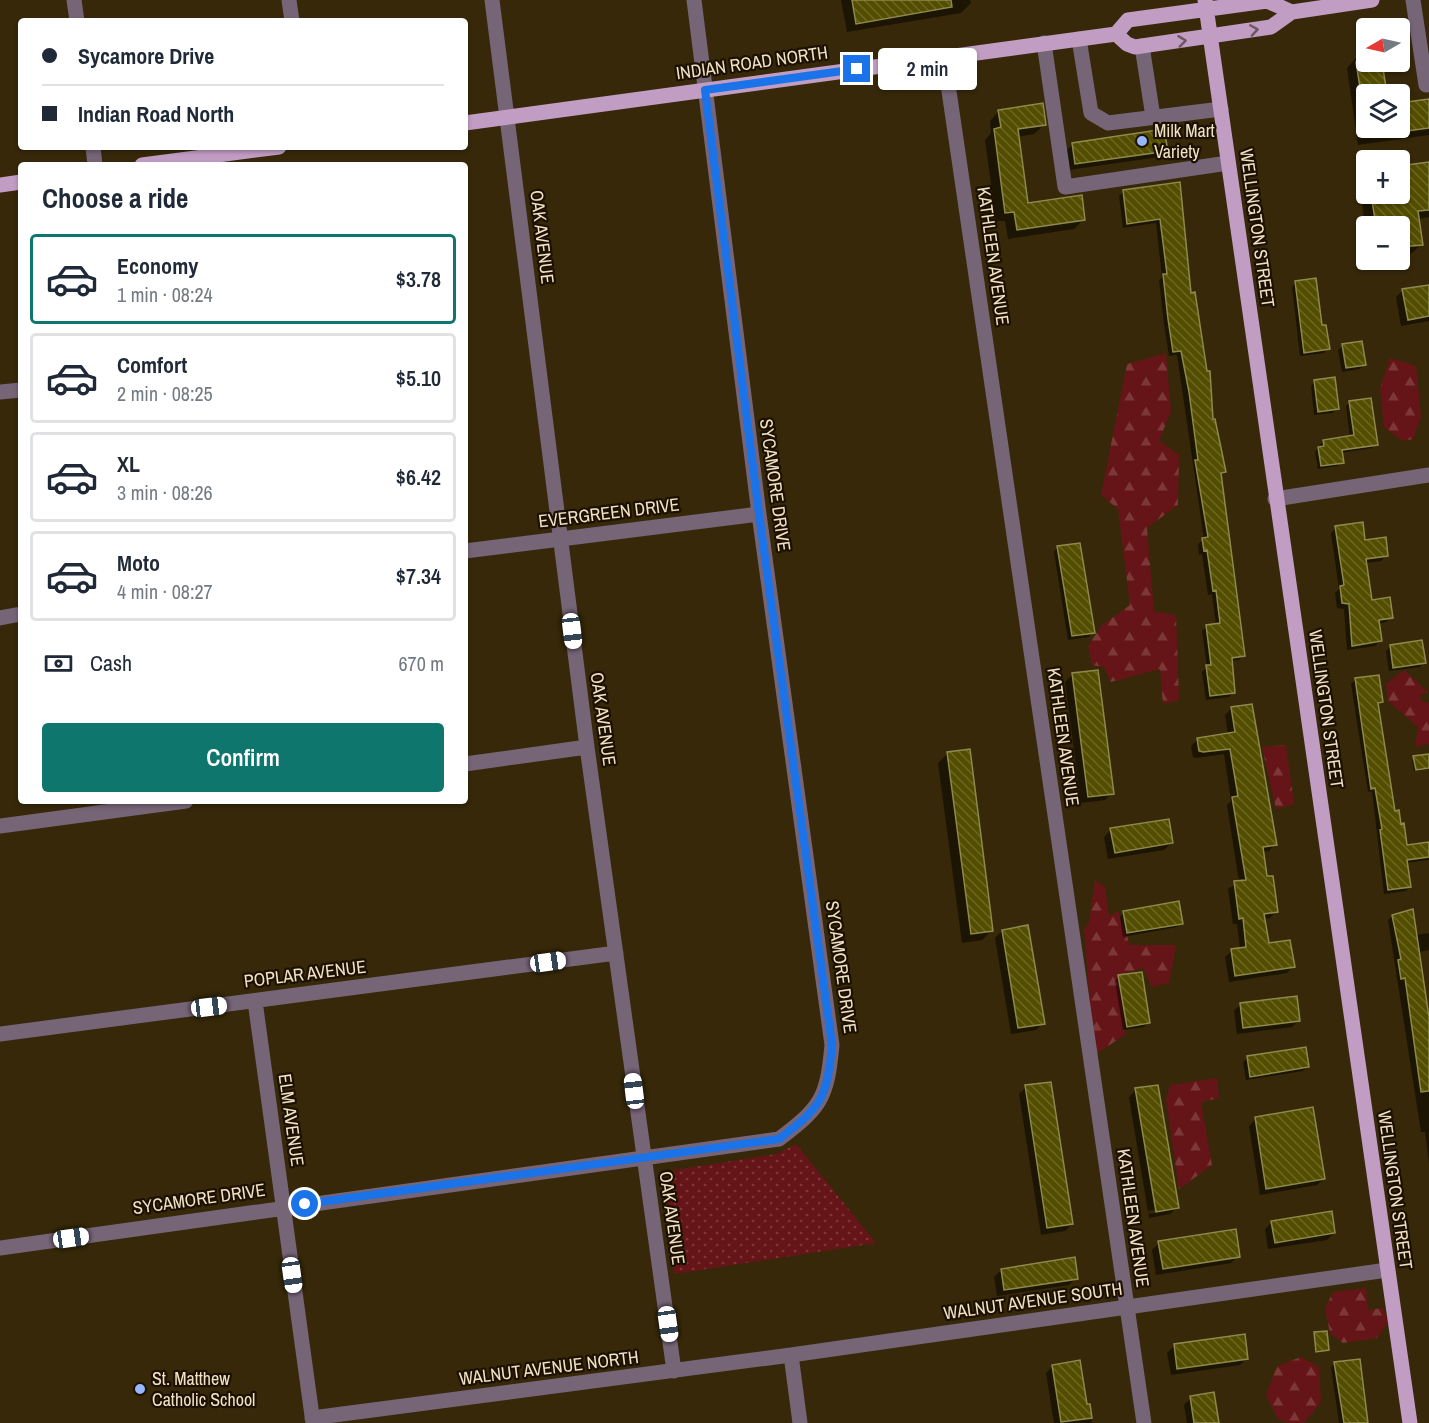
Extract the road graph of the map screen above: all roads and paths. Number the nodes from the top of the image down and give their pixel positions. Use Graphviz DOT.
graph roads {
  1 [pos="74,0"];
  2 [pos="289,0"];
  3 [pos="492,0"];
  4 [pos="694,0"];
  5 [pos="1372,0"];
  6 [pos="1413,0"];
  7 [pos="1205,4"];
  8 [pos="1292,12"];
  9 [pos="77,18"];
  10 [pos="292,18"];
  11 [pos="1116,34"];
  12 [pos="1211,37"];
  13 [pos="1079,39"];
  14 [pos="1044,43"];
  15 [pos="1143,46"];
  16 [pos="944,57"];
  17 [pos="1426,85"];
  18 [pos="705,90"];
  19 [pos="1221,109"];
  20 [pos="507,117"];
  21 [pos="1153,117"];
  22 [pos="468,123"];
  23 [pos="256,150"];
  24 [pos="165,162"];
  25 [pos="1228,163"];
  26 [pos="18,182"];
  27 [pos="0,185"];
  28 [pos="18,390"];
  29 [pos="0,392"];
  30 [pos="1429,475"];
  31 [pos="1275,499"];
  32 [pos="759,514"];
  33 [pos="560,538"];
  34 [pos="468,551"];
  35 [pos="18,615"];
  36 [pos="0,618"];
  37 [pos="586,747"];
  38 [pos="468,764"];
  39 [pos="164,804"];
  40 [pos="0,826"];
  41 [pos="616,953"];
  42 [pos="255,1001"];
  43 [pos="0,1034"];
  44 [pos="644,1159"];
  45 [pos="282,1207"];
  46 [pos="0,1248"];
  47 [pos="1387,1270"];
  48 [pos="1127,1308"];
  49 [pos="791,1355"];
  50 [pos="674,1371"];
  51 [pos="312,1420"];
  52 [pos="800,1423"];
  53 [pos="1144,1423"];
  54 [pos="1410,1423"];
  1 -- 9 [label="street"];
  2 -- 10 [label="street"];
  3 -- 20 [label="street, OAK AVENUE"];
  4 -- 18 [label="street, SYCAMORE DRIVE"];
  5 -- 8 [label="main road"];
  6 -- 17 [label="street"];
  7 -- 8 [label="main road, INDIAN ROAD NORTH"];
  7 -- 11 [label="main road, INDIAN ROAD NORTH"];
  7 -- 12 [label="main road, WELLINGTON STREET"];
  12 -- 8 [label="main road, one-way"];
  11 -- 13 [label="main road, INDIAN ROAD NORTH"];
  11 -- 15 [label="main road"];
  15 -- 12 [label="main road, one-way"];
  12 -- 19 [label="main road, WELLINGTON STREET"];
  13 -- 14 [label="main road, INDIAN ROAD NORTH"];
  13 -- 21 [label="street"];
  14 -- 16 [label="main road, INDIAN ROAD NORTH"];
  14 -- 25 [label="street"];
  15 -- 21 [label="street"];
  16 -- 18 [label="main road, INDIAN ROAD NORTH"];
  16 -- 48 [label="street, KATHLEEN AVENUE"];
  18 -- 20 [label="main road, INDIAN ROAD NORTH"];
  18 -- 32 [label="street, SYCAMORE DRIVE"];
  19 -- 21 [label="street"];
  19 -- 25 [label="main road, WELLINGTON STREET"];
  20 -- 22 [label="main road, INDIAN ROAD NORTH"];
  20 -- 33 [label="street, OAK AVENUE"];
  23 -- 24 [label="main road"];
  25 -- 31 [label="main road, WELLINGTON STREET"];
  26 -- 27 [label="main road"];
  28 -- 29 [label="street"];
  30 -- 31 [label="street"];
  31 -- 47 [label="main road, WELLINGTON STREET"];
  32 -- 33 [label="street, EVERGREEN DRIVE"];
  32 -- 44 [label="street, SYCAMORE DRIVE"];
  33 -- 34 [label="street, EVERGREEN DRIVE"];
  33 -- 37 [label="street, OAK AVENUE"];
  35 -- 36 [label="street"];
  37 -- 38 [label="street"];
  37 -- 41 [label="street, OAK AVENUE"];
  39 -- 40 [label="street"];
  41 -- 42 [label="street, POPLAR AVENUE"];
  41 -- 44 [label="street, OAK AVENUE"];
  42 -- 43 [label="street, POPLAR AVENUE"];
  42 -- 45 [label="street, ELM AVENUE"];
  44 -- 45 [label="street, SYCAMORE DRIVE"];
  44 -- 50 [label="street, OAK AVENUE"];
  45 -- 46 [label="street, SYCAMORE DRIVE"];
  45 -- 51 [label="street, ELM AVENUE"];
  47 -- 48 [label="street, WALNUT AVENUE SOUTH"];
  47 -- 54 [label="main road, WELLINGTON STREET"];
  48 -- 49 [label="street, WALNUT AVENUE SOUTH"];
  48 -- 53 [label="street, KATHLEEN AVENUE"];
  49 -- 50 [label="street, WALNUT AVENUE NORTH"];
  49 -- 52 [label="street"];
  50 -- 51 [label="street, WALNUT AVENUE NORTH"];
}
